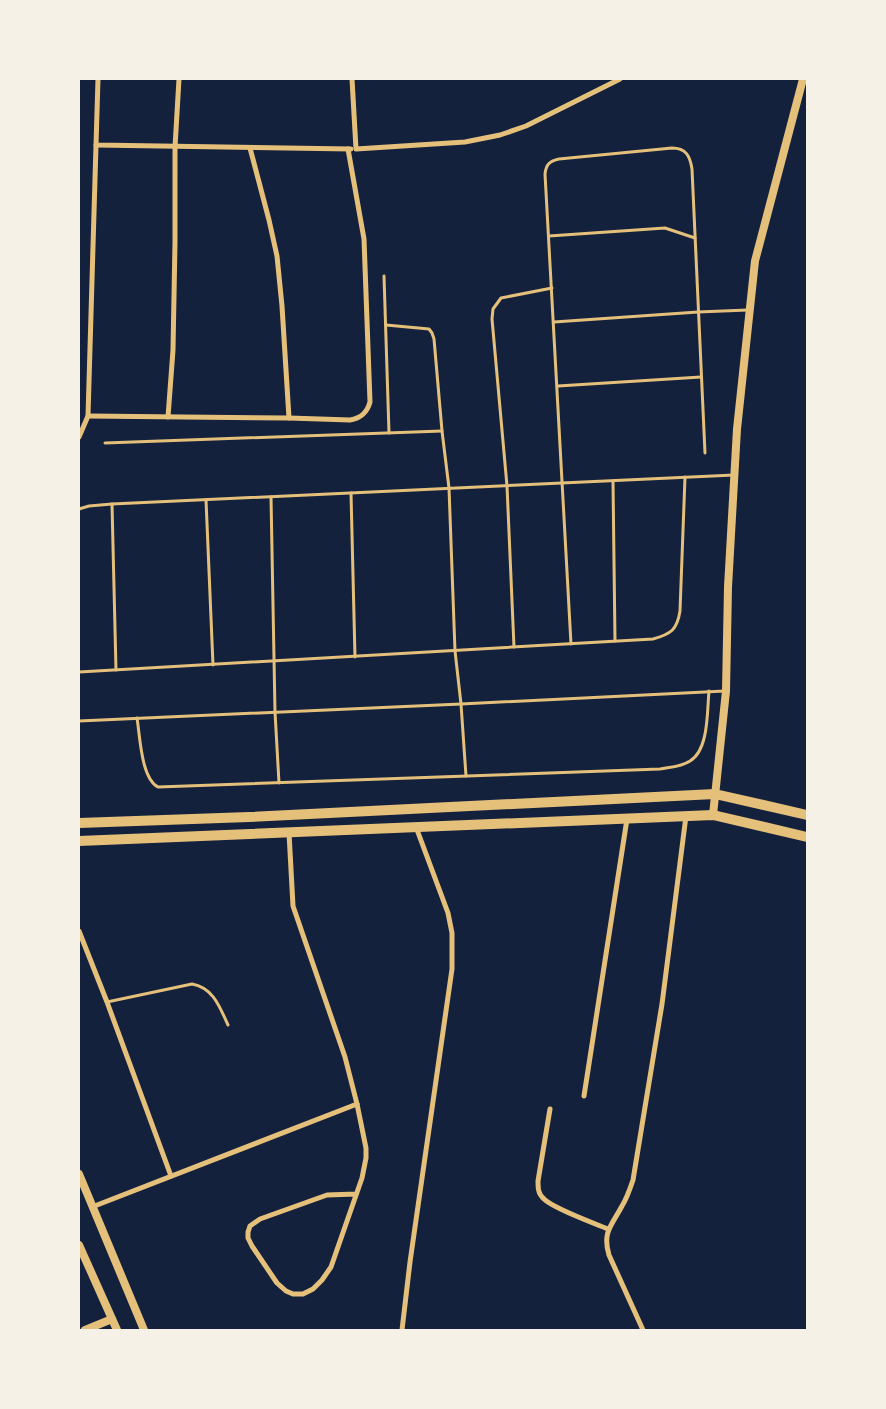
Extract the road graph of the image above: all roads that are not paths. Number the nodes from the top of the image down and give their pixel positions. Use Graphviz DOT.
graph roads {
  1 [pos="98,79"];
  2 [pos="179,79"];
  3 [pos="352,79"];
  4 [pos="620,79"];
  5 [pos="803,79"];
  6 [pos="96,145"];
  7 [pos="174,147"];
  8 [pos="250,148"];
  9 [pos="348,149"];
  10 [pos="356,149"];
  11 [pos="549,236"];
  12 [pos="695,238"];
  13 [pos="384,276"];
  14 [pos="552,288"];
  15 [pos="750,310"];
  16 [pos="698,312"];
  17 [pos="554,322"];
  18 [pos="386,325"];
  19 [pos="702,377"];
  20 [pos="558,386"];
  21 [pos="88,416"];
  22 [pos="168,417"];
  23 [pos="289,418"];
  24 [pos="442,431"];
  25 [pos="389,433"];
  26 [pos="79,437"];
  27 [pos="105,443"];
  28 [pos="705,453"];
  29 [pos="734,475"];
  30 [pos="685,477"];
  31 [pos="613,480"];
  32 [pos="564,483"];
  33 [pos="507,486"];
  34 [pos="450,488"];
  35 [pos="351,493"];
  36 [pos="271,497"];
  37 [pos="206,500"];
  38 [pos="112,504"];
  39 [pos="79,509"];
  40 [pos="616,641"];
  41 [pos="572,644"];
  42 [pos="514,647"];
  43 [pos="455,651"];
  44 [pos="355,657"];
  45 [pos="275,662"];
  46 [pos="213,665"];
  47 [pos="116,670"];
  48 [pos="79,672"];
  49 [pos="726,691"];
  50 [pos="709,692"];
  51 [pos="461,704"];
  52 [pos="275,712"];
  53 [pos="137,718"];
  54 [pos="79,721"];
  55 [pos="466,776"];
  56 [pos="279,784"];
  57 [pos="715,794"];
  58 [pos="713,815"];
  59 [pos="807,815"];
  60 [pos="686,816"];
  61 [pos="627,819"];
  62 [pos="79,823"];
  63 [pos="416,827"];
  64 [pos="289,833"];
  65 [pos="807,837"];
  66 [pos="79,842"];
  67 [pos="79,930"];
  68 [pos="107,1002"];
  69 [pos="228,1026"];
  70 [pos="584,1096"];
  71 [pos="357,1104"];
  72 [pos="550,1109"];
  73 [pos="79,1174"];
  74 [pos="171,1176"];
  75 [pos="356,1194"];
  76 [pos="92,1207"];
  77 [pos="608,1229"];
  78 [pos="79,1246"];
  79 [pos="112,1319"];
  80 [pos="85,1330"];
  81 [pos="117,1330"];
  82 [pos="144,1330"];
  83 [pos="402,1330"];
  84 [pos="641,1330"];
  1 -- 6 [label="street"];
  2 -- 7 [label="street"];
  3 -- 10 [label="street"];
  4 -- 10 [label="street"];
  5 -- 15 [label="street"];
  6 -- 7 [label="street"];
  6 -- 21 [label="street"];
  7 -- 8 [label="street"];
  7 -- 22 [label="street"];
  8 -- 9 [label="street"];
  8 -- 23 [label="street"];
  9 -- 10 [label="street"];
  9 -- 23 [label="street"];
  11 -- 12 [label="lane"];
  11 -- 12 [label="lane"];
  11 -- 14 [label="lane"];
  12 -- 16 [label="lane"];
  13 -- 18 [label="lane"];
  14 -- 17 [label="lane"];
  14 -- 33 [label="lane"];
  15 -- 16 [label="lane"];
  15 -- 29 [label="street"];
  16 -- 17 [label="lane"];
  16 -- 19 [label="lane"];
  17 -- 20 [label="lane"];
  18 -- 24 [label="lane"];
  18 -- 25 [label="lane"];
  19 -- 20 [label="lane"];
  19 -- 28 [label="lane"];
  20 -- 32 [label="lane"];
  21 -- 22 [label="street"];
  21 -- 26 [label="street"];
  22 -- 23 [label="street"];
  24 -- 25 [label="lane"];
  24 -- 34 [label="lane"];
  25 -- 27 [label="lane"];
  29 -- 30 [label="lane"];
  29 -- 49 [label="street"];
  30 -- 31 [label="lane"];
  30 -- 40 [label="lane"];
  31 -- 32 [label="lane"];
  31 -- 40 [label="lane"];
  32 -- 33 [label="lane"];
  32 -- 41 [label="lane"];
  33 -- 34 [label="lane"];
  33 -- 42 [label="lane"];
  34 -- 35 [label="lane"];
  34 -- 43 [label="lane"];
  35 -- 36 [label="lane"];
  35 -- 44 [label="lane"];
  36 -- 37 [label="lane"];
  36 -- 45 [label="lane"];
  37 -- 38 [label="lane"];
  37 -- 46 [label="lane"];
  38 -- 39 [label="lane"];
  38 -- 47 [label="lane"];
  40 -- 41 [label="lane"];
  41 -- 42 [label="lane"];
  42 -- 43 [label="lane"];
  43 -- 44 [label="lane"];
  43 -- 51 [label="lane"];
  44 -- 45 [label="lane"];
  45 -- 46 [label="lane"];
  45 -- 52 [label="lane"];
  46 -- 47 [label="lane"];
  47 -- 48 [label="lane"];
  49 -- 50 [label="lane"];
  49 -- 57 [label="street"];
  50 -- 51 [label="lane"];
  50 -- 55 [label="lane"];
  51 -- 52 [label="lane"];
  51 -- 55 [label="lane"];
  52 -- 53 [label="lane"];
  52 -- 56 [label="lane"];
  53 -- 54 [label="lane"];
  53 -- 56 [label="lane"];
  55 -- 56 [label="lane"];
  57 -- 58 [label="street"];
  57 -- 59 [label="main road"];
  57 -- 62 [label="main road"];
  58 -- 60 [label="main road"];
  58 -- 65 [label="main road"];
  60 -- 61 [label="main road"];
  60 -- 77 [label="street"];
  61 -- 63 [label="main road"];
  61 -- 70 [label="street"];
  63 -- 64 [label="main road"];
  63 -- 83 [label="street"];
  64 -- 66 [label="main road"];
  64 -- 71 [label="street"];
  67 -- 68 [label="street"];
  68 -- 69 [label="lane"];
  68 -- 74 [label="street"];
  71 -- 74 [label="street"];
  71 -- 75 [label="street"];
  72 -- 77 [label="street"];
  73 -- 76 [label="street"];
  74 -- 76 [label="street"];
  75 -- 75 [label="street"];
  76 -- 82 [label="street"];
  77 -- 84 [label="street"];
  78 -- 79 [label="street"];
  79 -- 80 [label="street"];
  79 -- 81 [label="street"];
}
